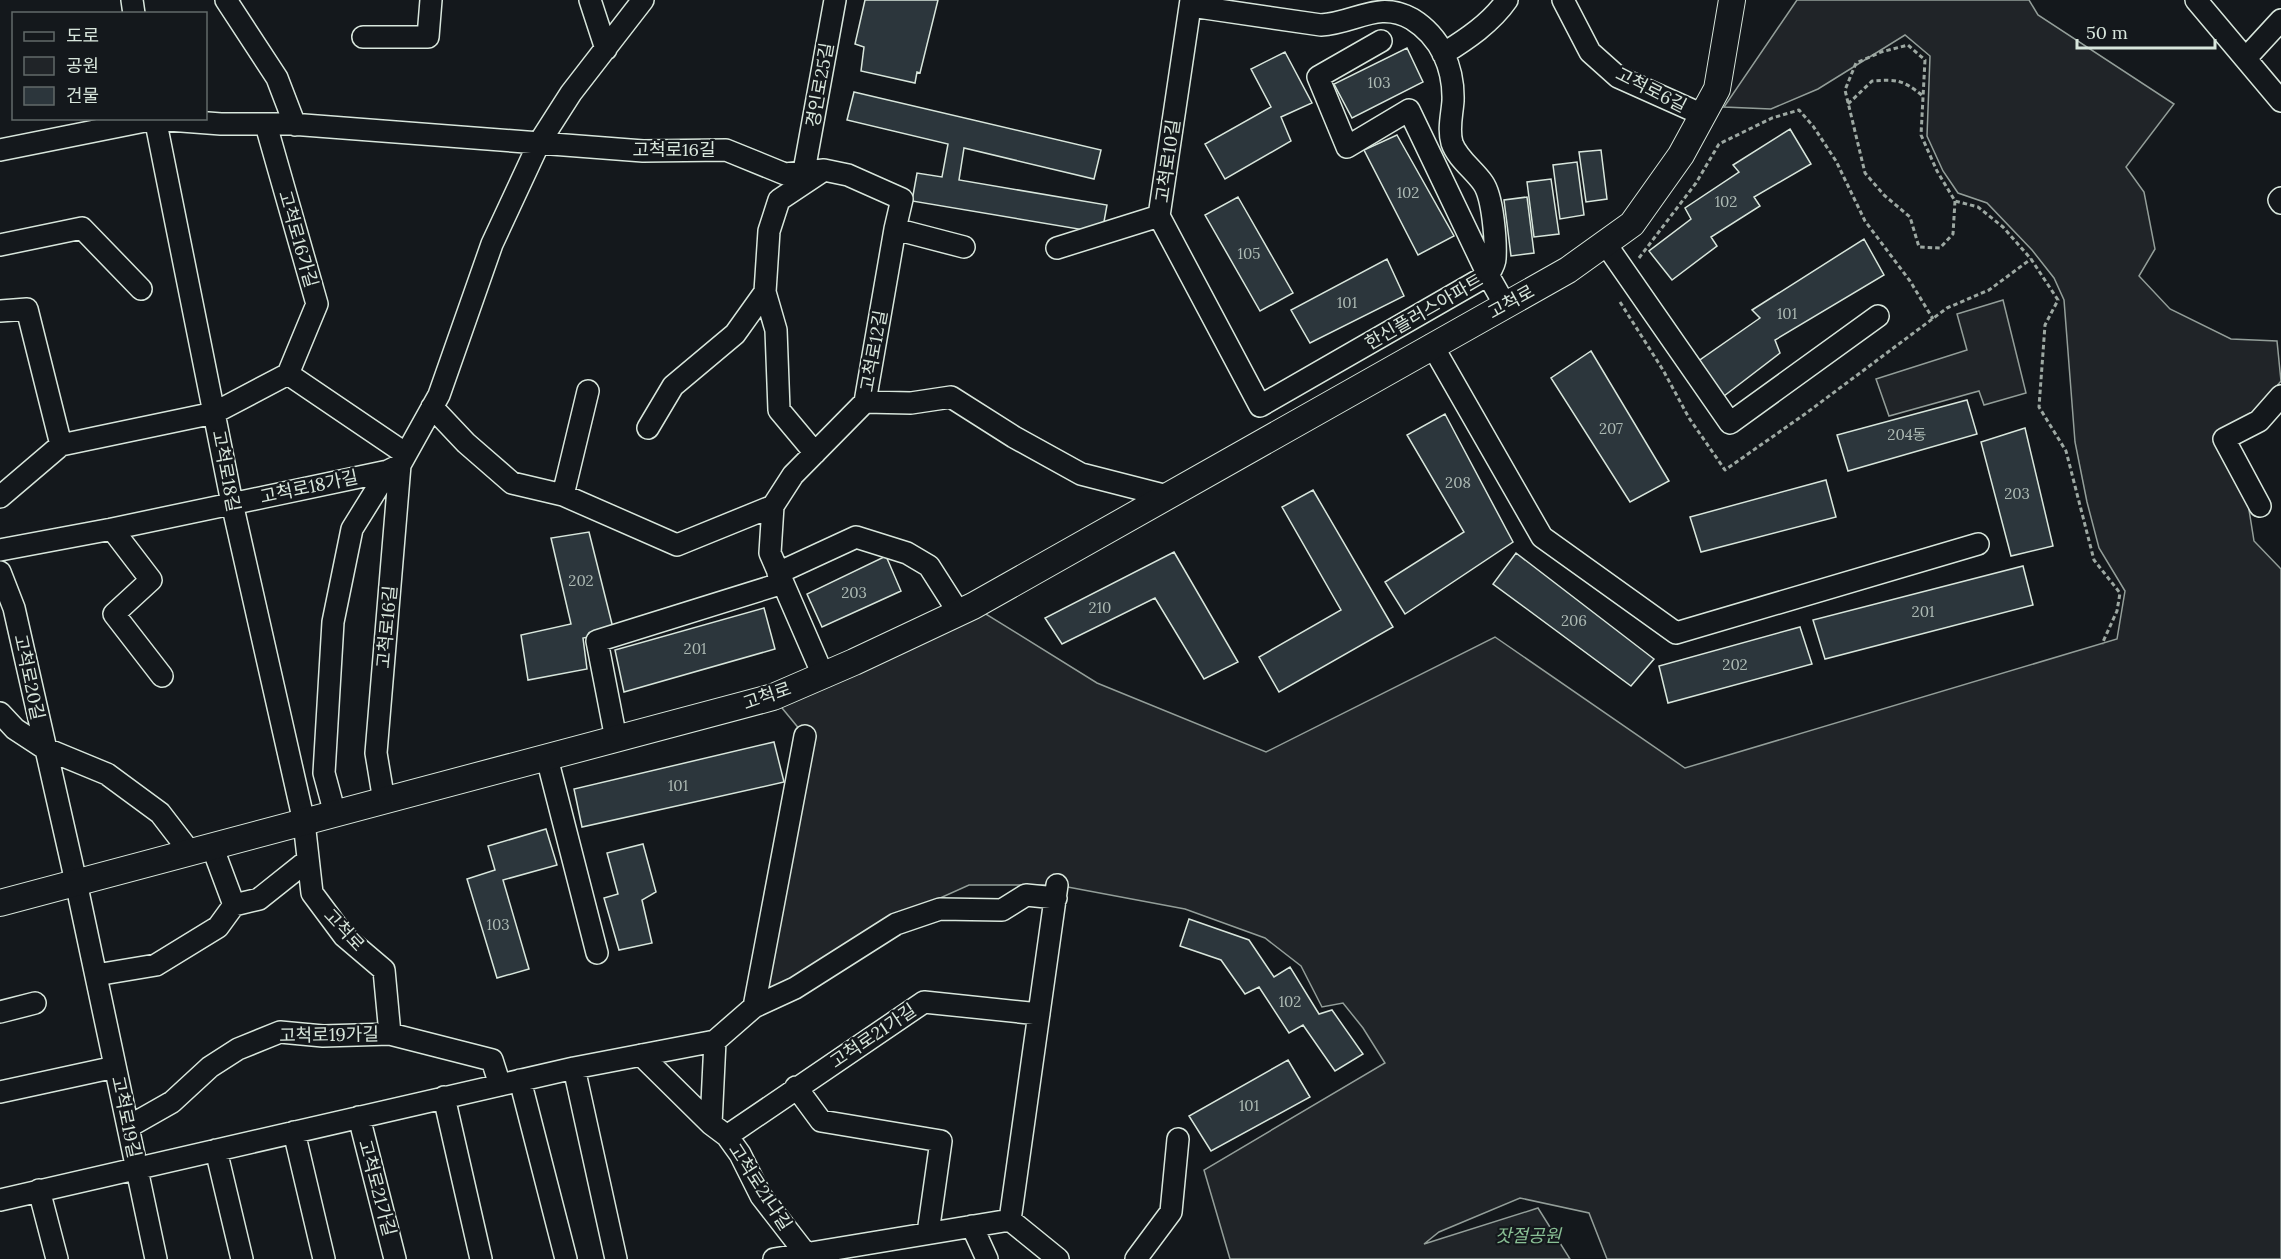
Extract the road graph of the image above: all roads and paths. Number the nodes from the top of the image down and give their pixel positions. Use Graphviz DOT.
graph roads {
  1 [pos="226,0"];
  2 [pos="431,0"];
  3 [pos="590,0"];
  4 [pos="836,0"];
  5 [pos="1507,0"];
  6 [pos="1563,0"];
  7 [pos="1732,0"];
  8 [pos="2196,0"];
  9 [pos="1191,3"];
  10 [pos="634,6"];
  11 [pos="2281,20"];
  12 [pos="363,37"];
  13 [pos="1381,41"];
  14 [pos="606,49"];
  15 [pos="1443,54"];
  16 [pos="2246,58"];
  17 [pos="1923,96"];
  18 [pos="2281,101"];
  19 [pos="1848,104"];
  20 [pos="1702,115"];
  21 [pos="150,120"];
  22 [pos="155,120"];
  23 [pos="168,120"];
  24 [pos="266,124"];
  25 [pos="295,125"];
  26 [pos="539,143"];
  27 [pos="0,150"];
  28 [pos="814,170"];
  29 [pos="2281,198"];
  30 [pos="1955,201"];
  31 [pos="2281,203"];
  32 [pos="1159,216"];
  33 [pos="895,230"];
  34 [pos="1605,243"];
  35 [pos="0,245"];
  36 [pos="964,247"];
  37 [pos="1057,248"];
  38 [pos="2031,259"];
  39 [pos="1633,266"];
  40 [pos="1488,275"];
  41 [pos="141,289"];
  42 [pos="765,292"];
  43 [pos="1619,301"];
  44 [pos="1505,305"];
  45 [pos="0,311"];
  46 [pos="1878,316"];
  47 [pos="1933,319"];
  48 [pos="1432,345"];
  49 [pos="288,374"];
  50 [pos="588,391"];
  51 [pos="2281,396"];
  52 [pos="865,402"];
  53 [pos="432,407"];
  54 [pos="214,413"];
  55 [pos="648,428"];
  56 [pos="60,446"];
  57 [pos="815,453"];
  58 [pos="398,463"];
  59 [pos="563,495"];
  60 [pos="1167,496"];
  61 [pos="0,497"];
  62 [pos="232,503"];
  63 [pos="773,506"];
  64 [pos="2260,506"];
  65 [pos="112,529"];
  66 [pos="1978,544"];
  67 [pos="0,550"];
  68 [pos="0,572"];
  69 [pos="781,578"];
  70 [pos="959,613"];
  71 [pos="2102,644"];
  72 [pos="823,675"];
  73 [pos="162,676"];
  74 [pos="0,713"];
  75 [pos="805,736"];
  76 [pos="616,739"];
  77 [pos="44,748"];
  78 [pos="547,758"];
  79 [pos="384,801"];
  80 [pos="335,814"];
  81 [pos="304,822"];
  82 [pos="201,849"];
  83 [pos="308,860"];
  84 [pos="76,882"];
  85 [pos="0,903"];
  86 [pos="234,904"];
  87 [pos="597,953"];
  88 [pos="96,975"];
  89 [pos="35,1003"];
  90 [pos="754,1007"];
  91 [pos="0,1012"];
  92 [pos="1039,1014"];
  93 [pos="390,1034"];
  94 [pos="715,1041"];
  95 [pos="641,1055"];
  96 [pos="116,1067"];
  97 [pos="574,1068"];
  98 [pos="510,1082"];
  99 [pos="796,1087"];
  100 [pos="0,1092"];
  101 [pos="444,1097"];
  102 [pos="358,1117"];
  103 [pos="128,1126"];
  104 [pos="719,1130"];
  105 [pos="294,1132"];
  106 [pos="1178,1139"];
  107 [pos="216,1150"];
  108 [pos="136,1168"];
  109 [pos="39,1190"];
  110 [pos="0,1200"];
  111 [pos="1010,1220"];
  112 [pos="972,1226"];
  113 [pos="928,1233"];
  114 [pos="806,1254"];
  115 [pos="57,1259"];
  116 [pos="156,1259"];
  117 [pos="242,1259"];
  118 [pos="324,1259"];
  119 [pos="396,1259"];
  120 [pos="482,1259"];
  121 [pos="566,1259"];
  122 [pos="616,1259"];
  123 [pos="774,1259"];
  124 [pos="987,1259"];
  125 [pos="1058,1259"];
  126 [pos="1136,1259"];
  1 -- 25 [label="street"];
  2 -- 12 [label="street"];
  3 -- 14 [label="street"];
  4 -- 28 [label="street, 경인로25길"];
  5 -- 15 [label="street"];
  6 -- 20 [label="street, 고척로6길"];
  7 -- 20 [label="main road, 고척로"];
  8 -- 16 [label="street"];
  9 -- 15 [label="street"];
  9 -- 32 [label="street, 고척로10길"];
  10 -- 14 [label="street, 고척로16길"];
  11 -- 16 [label="street"];
  13 -- 40 [label="street, 한신플러스아파트"];
  14 -- 26 [label="street, 고척로16길"];
  15 -- 40 [label="street"];
  16 -- 18 [label="street"];
  17 -- 19 [label="path"];
  17 -- 19 [label="path"];
  17 -- 30 [label="path"];
  19 -- 30 [label="path"];
  20 -- 34 [label="main road, 고척로"];
  21 -- 27 [label="street"];
  22 -- 54 [label="street, 고척로18길"];
  23 -- 24 [label="street"];
  24 -- 25 [label="street"];
  24 -- 49 [label="street, 고척로16가길"];
  25 -- 26 [label="street"];
  26 -- 28 [label="street, 고척로16길"];
  26 -- 53 [label="street, 고척로16길"];
  28 -- 33 [label="street, 고척로12길"];
  28 -- 42 [label="street"];
  29 -- 31 [label="street"];
  30 -- 38 [label="path"];
  32 -- 37 [label="street, 고척로10길"];
  32 -- 40 [label="street, 한신플러스아파트"];
  33 -- 36 [label="street"];
  33 -- 52 [label="street, 고척로12길"];
  34 -- 44 [label="main road, 고척로"];
  34 -- 46 [label="street"];
  35 -- 41 [label="street"];
  38 -- 47 [label="path"];
  38 -- 71 [label="path"];
  39 -- 47 [label="path"];
  40 -- 44 [label="street"];
  42 -- 55 [label="street"];
  42 -- 57 [label="street"];
  43 -- 47 [label="path"];
  44 -- 48 [label="main road, 고척로"];
  45 -- 56 [label="street"];
  48 -- 60 [label="main road, 고척로"];
  48 -- 66 [label="street"];
  49 -- 54 [label="street"];
  49 -- 58 [label="street"];
  50 -- 59 [label="street"];
  51 -- 64 [label="street"];
  52 -- 57 [label="street, 고척로12길"];
  52 -- 60 [label="street"];
  53 -- 58 [label="street, 고척로16길"];
  53 -- 59 [label="street"];
  54 -- 56 [label="street"];
  54 -- 62 [label="street, 고척로18길"];
  56 -- 61 [label="street"];
  57 -- 63 [label="street, 고척로12길"];
  58 -- 62 [label="street, 고척로18가길"];
  58 -- 79 [label="street, 고척로16길"];
  58 -- 80 [label="street"];
  59 -- 63 [label="street"];
  60 -- 70 [label="main road, 고척로"];
  62 -- 65 [label="street, 고척로18가길"];
  62 -- 81 [label="street, 고척로18길"];
  63 -- 69 [label="street, 고척로12길"];
  65 -- 67 [label="street, 고척로18가길"];
  65 -- 73 [label="street"];
  68 -- 77 [label="street, 고척로20길"];
  69 -- 70 [label="street"];
  69 -- 72 [label="street, 고척로12길"];
  69 -- 76 [label="street"];
  70 -- 72 [label="main road, 고척로"];
  72 -- 76 [label="main road, 고척로"];
  74 -- 77 [label="street, 고척로20길"];
  75 -- 90 [label="street"];
  76 -- 78 [label="main road, 고척로"];
  77 -- 82 [label="street"];
  77 -- 84 [label="street, 고척로20길"];
  78 -- 79 [label="main road, 고척로"];
  78 -- 87 [label="street"];
  79 -- 80 [label="main road, 고척로"];
  80 -- 81 [label="main road, 고척로"];
  81 -- 82 [label="main road, 고척로"];
  81 -- 83 [label="street, 고척로"];
  82 -- 84 [label="main road, 고척로"];
  82 -- 86 [label="street"];
  83 -- 86 [label="street"];
  83 -- 93 [label="street, 고척로"];
  84 -- 85 [label="main road, 고척로"];
  84 -- 88 [label="street, 고척로19길"];
  86 -- 88 [label="street"];
  88 -- 96 [label="street, 고척로19길"];
  89 -- 91 [label="street"];
  90 -- 92 [label="street"];
  90 -- 94 [label="street"];
  92 -- 99 [label="street, 고척로21가길"];
  92 -- 111 [label="street"];
  93 -- 98 [label="street, 고척로19가길"];
  93 -- 103 [label="street, 고척로19가길"];
  94 -- 95 [label="street, 고척로21가길"];
  94 -- 104 [label="street"];
  95 -- 97 [label="street, 고척로21가길"];
  95 -- 104 [label="street, 고척로21나길"];
  96 -- 100 [label="street"];
  96 -- 103 [label="street, 고척로19길"];
  97 -- 98 [label="street, 고척로21가길"];
  97 -- 122 [label="street"];
  98 -- 101 [label="street, 고척로21가길"];
  98 -- 121 [label="street"];
  99 -- 104 [label="street, 고척로21가길"];
  99 -- 113 [label="street"];
  101 -- 102 [label="street, 고척로21가길"];
  101 -- 120 [label="street"];
  102 -- 105 [label="street, 고척로21가길"];
  102 -- 119 [label="street, 고척로21가길"];
  103 -- 108 [label="street, 고척로19길"];
  104 -- 114 [label="street, 고척로21나길"];
  105 -- 107 [label="street, 고척로21가길"];
  105 -- 118 [label="street"];
  106 -- 126 [label="street"];
  107 -- 108 [label="street, 고척로21가길"];
  107 -- 117 [label="street"];
  108 -- 109 [label="street, 고척로21가길"];
  108 -- 116 [label="street, 고척로19길"];
  109 -- 110 [label="street, 고척로21가길"];
  109 -- 115 [label="street"];
  111 -- 112 [label="street, 고척로21나길"];
  111 -- 125 [label="street"];
  112 -- 113 [label="street, 고척로21나길"];
  112 -- 124 [label="street"];
  113 -- 114 [label="street, 고척로21나길"];
  114 -- 123 [label="street, 고척로21나길"];
}
